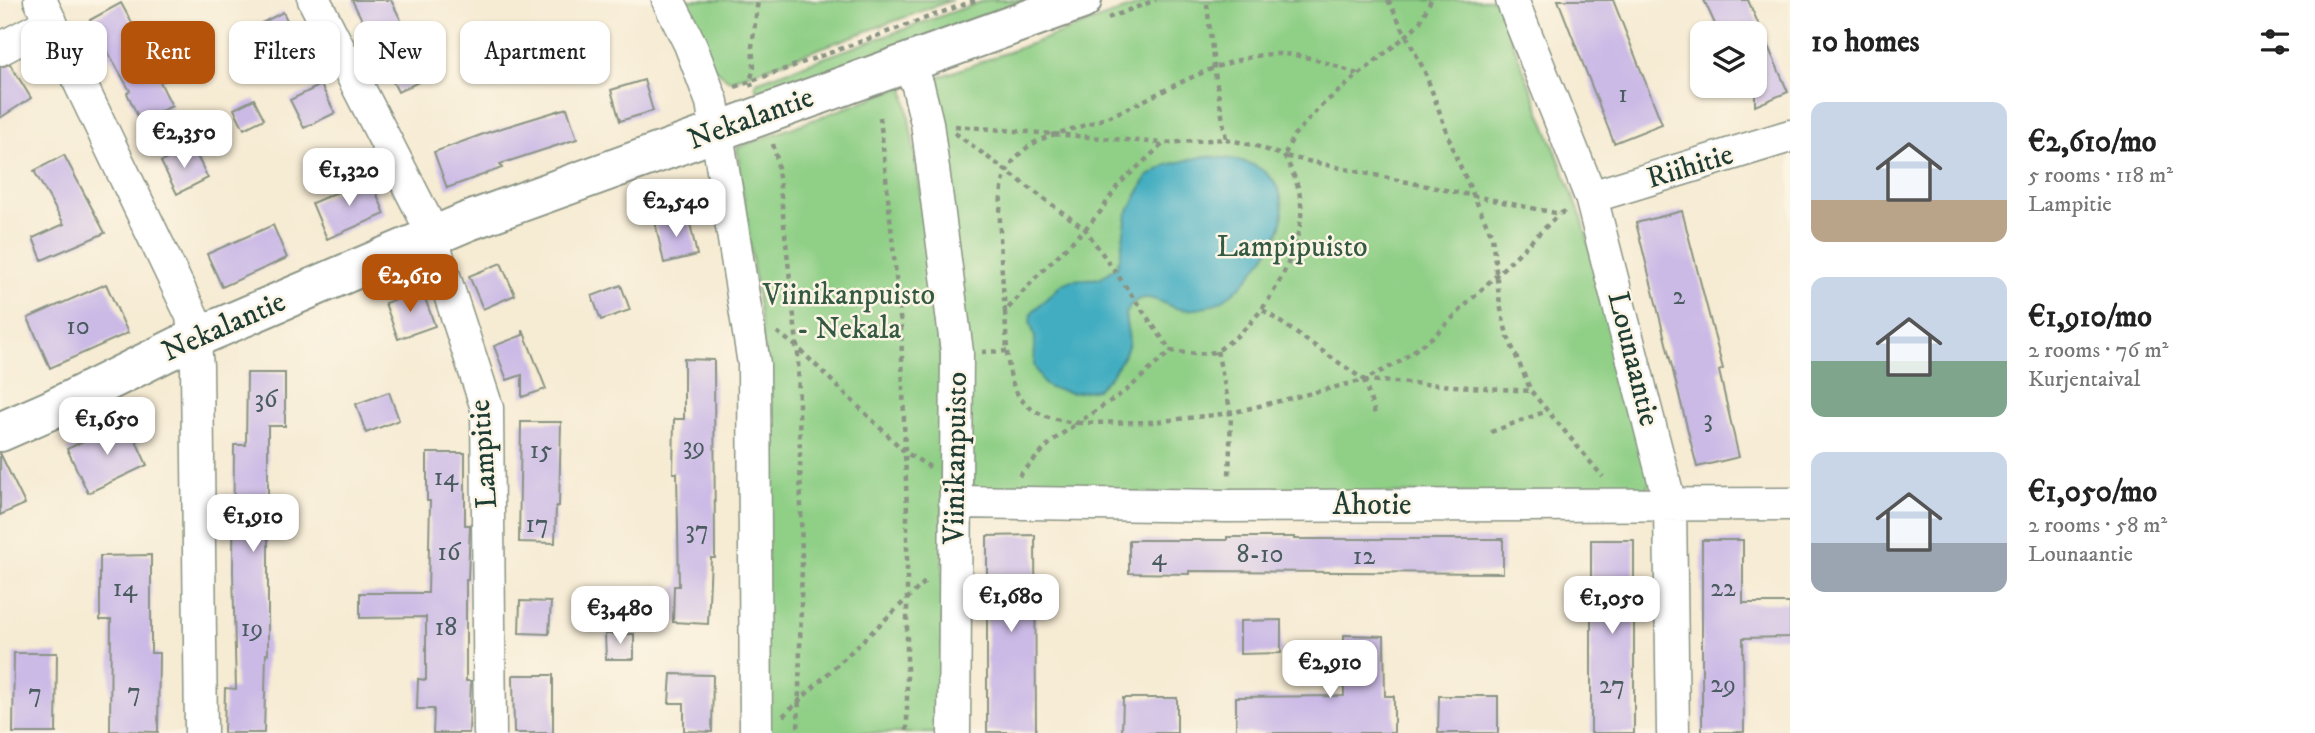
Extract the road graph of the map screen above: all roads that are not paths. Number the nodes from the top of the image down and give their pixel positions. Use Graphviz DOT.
graph roads {
  1 [pos="314,0"];
  2 [pos="668,0"];
  3 [pos="1082,0"];
  4 [pos="1512,0"];
  5 [pos="46,11"];
  6 [pos="0,49"];
  7 [pos="909,62"];
  8 [pos="714,113"];
  9 [pos="1790,136"];
  10 [pos="1591,197"];
  11 [pos="432,235"];
  12 [pos="195,338"];
  13 [pos="0,432"];
  14 [pos="955,491"];
  15 [pos="1670,504"];
  16 [pos="1790,504"];
  17 [pos="769,725"];
  18 [pos="201,733"];
  19 [pos="491,733"];
  20 [pos="954,733"];
  21 [pos="1673,733"];
  1 -- 11 [label="street, Lampitie"];
  2 -- 8 [label="street"];
  3 -- 7 [label="main road, Nekalantie"];
  4 -- 10 [label="street, Lounaantie"];
  5 -- 6 [label="street"];
  5 -- 12 [label="street"];
  7 -- 8 [label="main road, Nekalantie"];
  7 -- 14 [label="street, Viinikanpuisto"];
  8 -- 11 [label="main road, Nekalantie"];
  8 -- 17 [label="street"];
  9 -- 10 [label="street, Riihitie"];
  10 -- 15 [label="street, Lounaantie"];
  11 -- 12 [label="main road, Nekalantie"];
  11 -- 19 [label="street, Lampitie"];
  12 -- 13 [label="main road, Nekalantie"];
  12 -- 18 [label="street"];
  14 -- 15 [label="street, Ahotie"];
  14 -- 20 [label="street, Viinikanpuisto"];
  15 -- 16 [label="street, Ahotie"];
  15 -- 21 [label="street, Lounaantie"];
}
